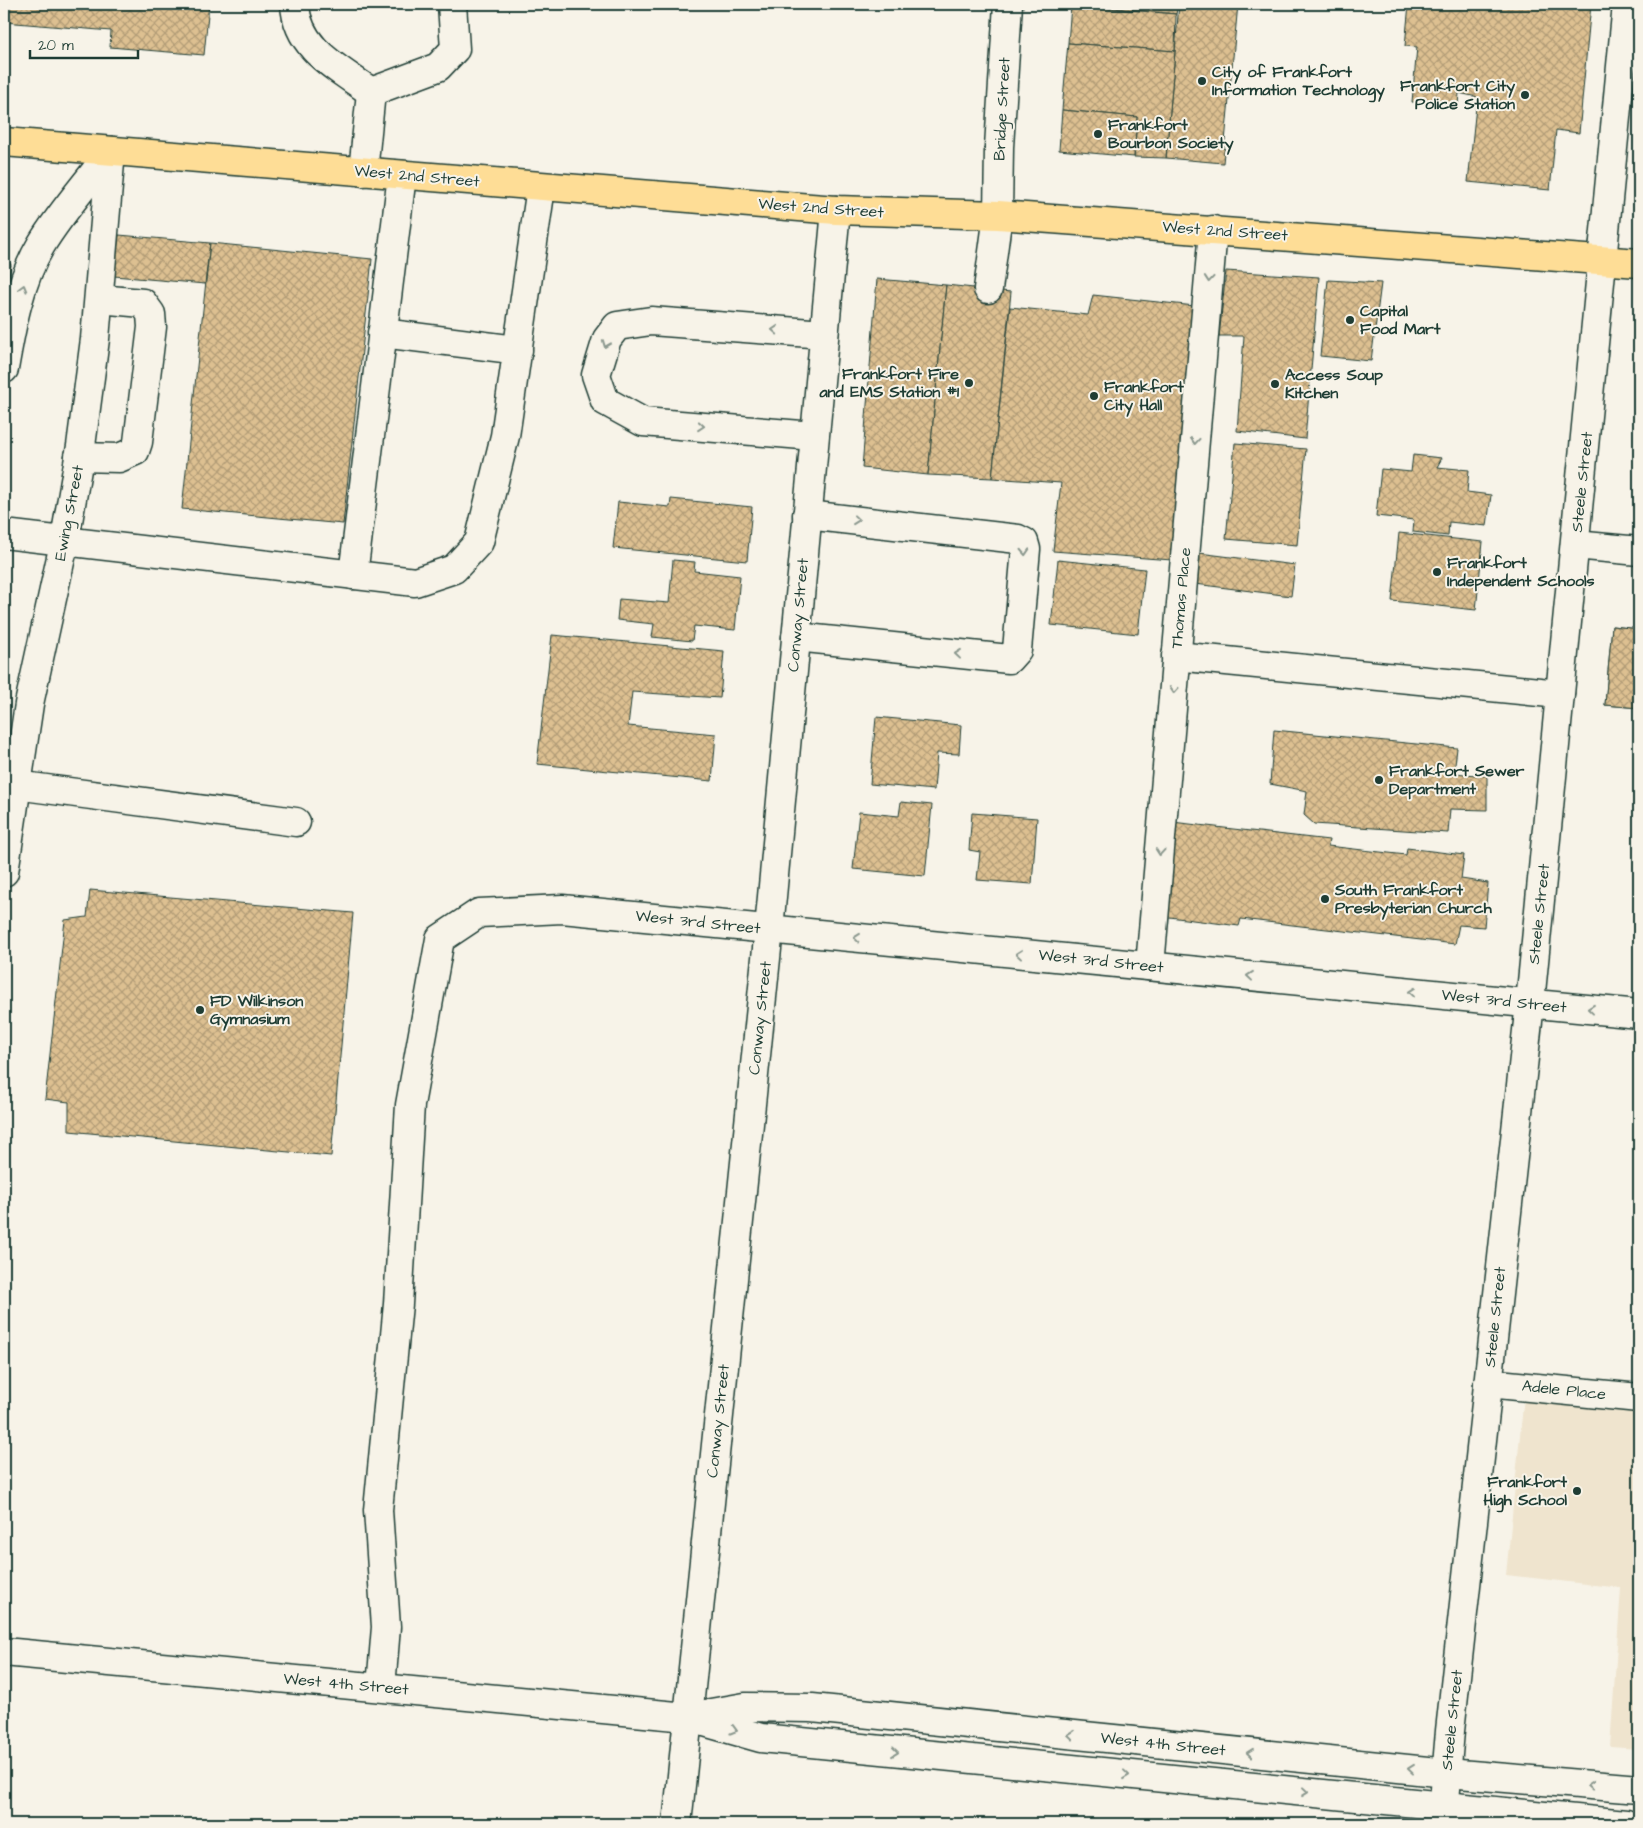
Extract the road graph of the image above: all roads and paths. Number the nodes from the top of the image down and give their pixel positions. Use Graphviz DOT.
graph roads {
  1 [pos="295,4"];
  2 [pos="452,4"];
  3 [pos="1008,4"];
  4 [pos="1627,4"];
  5 [pos="371,92"];
  6 [pos="4,142"];
  7 [pos="112,151"];
  8 [pos="363,172"];
  9 [pos="402,175"];
  10 [pos="541,187"];
  11 [pos="836,210"];
  12 [pos="998,215"];
  13 [pos="1213,230"];
  14 [pos="1603,259"];
  15 [pos="1639,262"];
  16 [pos="988,289"];
  17 [pos="99,299"];
  18 [pos="382,333"];
  19 [pos="824,334"];
  20 [pos="518,350"];
  21 [pos="4,369"];
  22 [pos="814,436"];
  23 [pos="80,457"];
  24 [pos="807,515"];
  25 [pos="4,534"];
  26 [pos="65,539"];
  27 [pos="1575,545"];
  28 [pos="1639,550"];
  29 [pos="353,575"];
  30 [pos="796,637"];
  31 [pos="1176,656"];
  32 [pos="1560,694"];
  33 [pos="16,785"];
  34 [pos="296,822"];
  35 [pos="6,830"];
  36 [pos="4,872"];
  37 [pos="769,929"];
  38 [pos="1150,966"];
  39 [pos="1530,1003"];
  40 [pos="1639,1014"];
  41 [pos="1488,1383"];
  42 [pos="1639,1398"];
  43 [pos="4,1652"];
  44 [pos="380,1688"];
  45 [pos="687,1717"];
  46 [pos="1447,1773"];
  47 [pos="1639,1789"];
  48 [pos="1443,1815"];
  49 [pos="677,1824"];
  50 [pos="1626,1824"];
  1 -- 5 [label="street"];
  2 -- 5 [label="street"];
  3 -- 12 [label="street, Bridge Street"];
  4 -- 14 [label="street, Steele Street"];
  5 -- 8 [label="street"];
  6 -- 7 [label="main road, West 2nd Street"];
  7 -- 8 [label="main road, West 2nd Street"];
  7 -- 17 [label="street, Ewing Street"];
  21 -- 7 [label="street, one-way"];
  8 -- 9 [label="main road, West 2nd Street"];
  9 -- 10 [label="main road, West 2nd Street"];
  9 -- 18 [label="street"];
  10 -- 11 [label="main road, West 2nd Street"];
  10 -- 20 [label="street"];
  11 -- 12 [label="main road, West 2nd Street"];
  11 -- 19 [label="street, Conway Street"];
  12 -- 13 [label="main road, West 2nd Street"];
  12 -- 16 [label="street, Bridge Street"];
  13 -- 14 [label="main road, West 2nd Street"];
  13 -- 31 [label="street, Thomas Place, one-way"];
  14 -- 15 [label="main road, West 2nd Street"];
  14 -- 27 [label="street, Steele Street"];
  17 -- 23 [label="street, Ewing Street"];
  17 -- 23 [label="street"];
  18 -- 20 [label="street"];
  18 -- 29 [label="street"];
  19 -- 22 [label="street, Conway Street"];
  19 -- 22 [label="street, one-way"];
  20 -- 29 [label="street"];
  22 -- 24 [label="street, Conway Street"];
  23 -- 26 [label="street, Ewing Street"];
  24 -- 30 [label="street, Conway Street"];
  24 -- 30 [label="street, one-way"];
  25 -- 26 [label="street"];
  26 -- 29 [label="street"];
  26 -- 33 [label="street, Ewing Street"];
  27 -- 28 [label="street"];
  27 -- 32 [label="street, Steele Street"];
  30 -- 37 [label="street, Conway Street"];
  31 -- 32 [label="street"];
  31 -- 38 [label="street, Thomas Place, one-way"];
  32 -- 39 [label="street, Steele Street"];
  33 -- 34 [label="street"];
  33 -- 35 [label="street, Ewing Street"];
  35 -- 36 [label="street, Ewing Street"];
  38 -- 37 [label="street, West 3rd Street, one-way"];
  37 -- 44 [label="street, West 3rd Street"];
  37 -- 45 [label="street, Conway Street"];
  39 -- 38 [label="street, West 3rd Street, one-way"];
  40 -- 39 [label="street, West 3rd Street, one-way"];
  39 -- 41 [label="street, Steele Street"];
  41 -- 42 [label="street, Adele Place"];
  41 -- 46 [label="street, Steele Street"];
  43 -- 44 [label="street, West 4th Street"];
  44 -- 45 [label="street, West 4th Street"];
  46 -- 45 [label="street, West 4th Street, one-way"];
  45 -- 48 [label="street, West 4th Street, one-way"];
  45 -- 49 [label="street, Conway Street"];
  47 -- 46 [label="street, West 4th Street, one-way"];
  46 -- 48 [label="street, Steele Street"];
  48 -- 50 [label="street, West 4th Street"];
}
